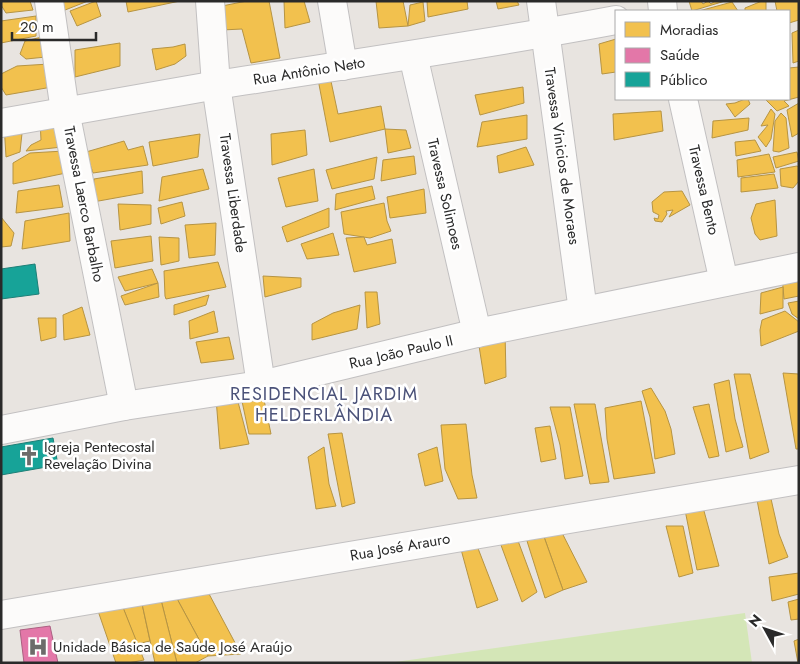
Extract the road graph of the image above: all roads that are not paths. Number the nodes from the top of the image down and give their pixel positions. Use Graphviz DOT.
graph roads {
  1 [pos="49,1"];
  2 [pos="210,1"];
  3 [pos="332,1"];
  4 [pos="541,1"];
  5 [pos="615,20"];
  6 [pos="545,33"];
  7 [pos="413,55"];
  8 [pos="343,66"];
  9 [pos="216,85"];
  10 [pos="683,100"];
  11 [pos="65,111"];
  12 [pos="1,124"];
  13 [pos="799,267"];
  14 [pos="724,282"];
  15 [pos="583,311"];
  16 [pos="477,334"];
  17 [pos="261,384"];
  18 [pos="124,406"];
  19 [pos="1,430"];
  20 [pos="799,480"];
  21 [pos="1,614"];
  1 -- 11 [label="street, Travessa Laerco Barbalho"];
  2 -- 9 [label="street, Travessa Liberdade"];
  3 -- 8 [label="street"];
  4 -- 6 [label="street, Travessa Vinicios de Moraes"];
  5 -- 6 [label="street, Rua Antônio Neto"];
  6 -- 7 [label="street, Rua Antônio Neto"];
  6 -- 15 [label="street, Travessa Vinicios de Moraes"];
  7 -- 8 [label="street, Rua Antônio Neto"];
  7 -- 16 [label="street, Travessa Solimoes"];
  8 -- 9 [label="street, Rua Antônio Neto"];
  9 -- 11 [label="street, Rua Antônio Neto"];
  9 -- 17 [label="street, Travessa Liberdade"];
  10 -- 14 [label="street, Travessa Bento"];
  11 -- 12 [label="street, Rua Antônio Neto"];
  11 -- 18 [label="street, Travessa Laerco Barbalho"];
  13 -- 14 [label="street, Rua João Paulo II"];
  14 -- 15 [label="street, Rua João Paulo II"];
  15 -- 16 [label="street, Rua João Paulo II"];
  16 -- 17 [label="street, Rua João Paulo II"];
  17 -- 18 [label="street, Rua João Paulo II"];
  18 -- 19 [label="street, Rua João Paulo II"];
  20 -- 21 [label="street, Rua José Arauro"];
}
